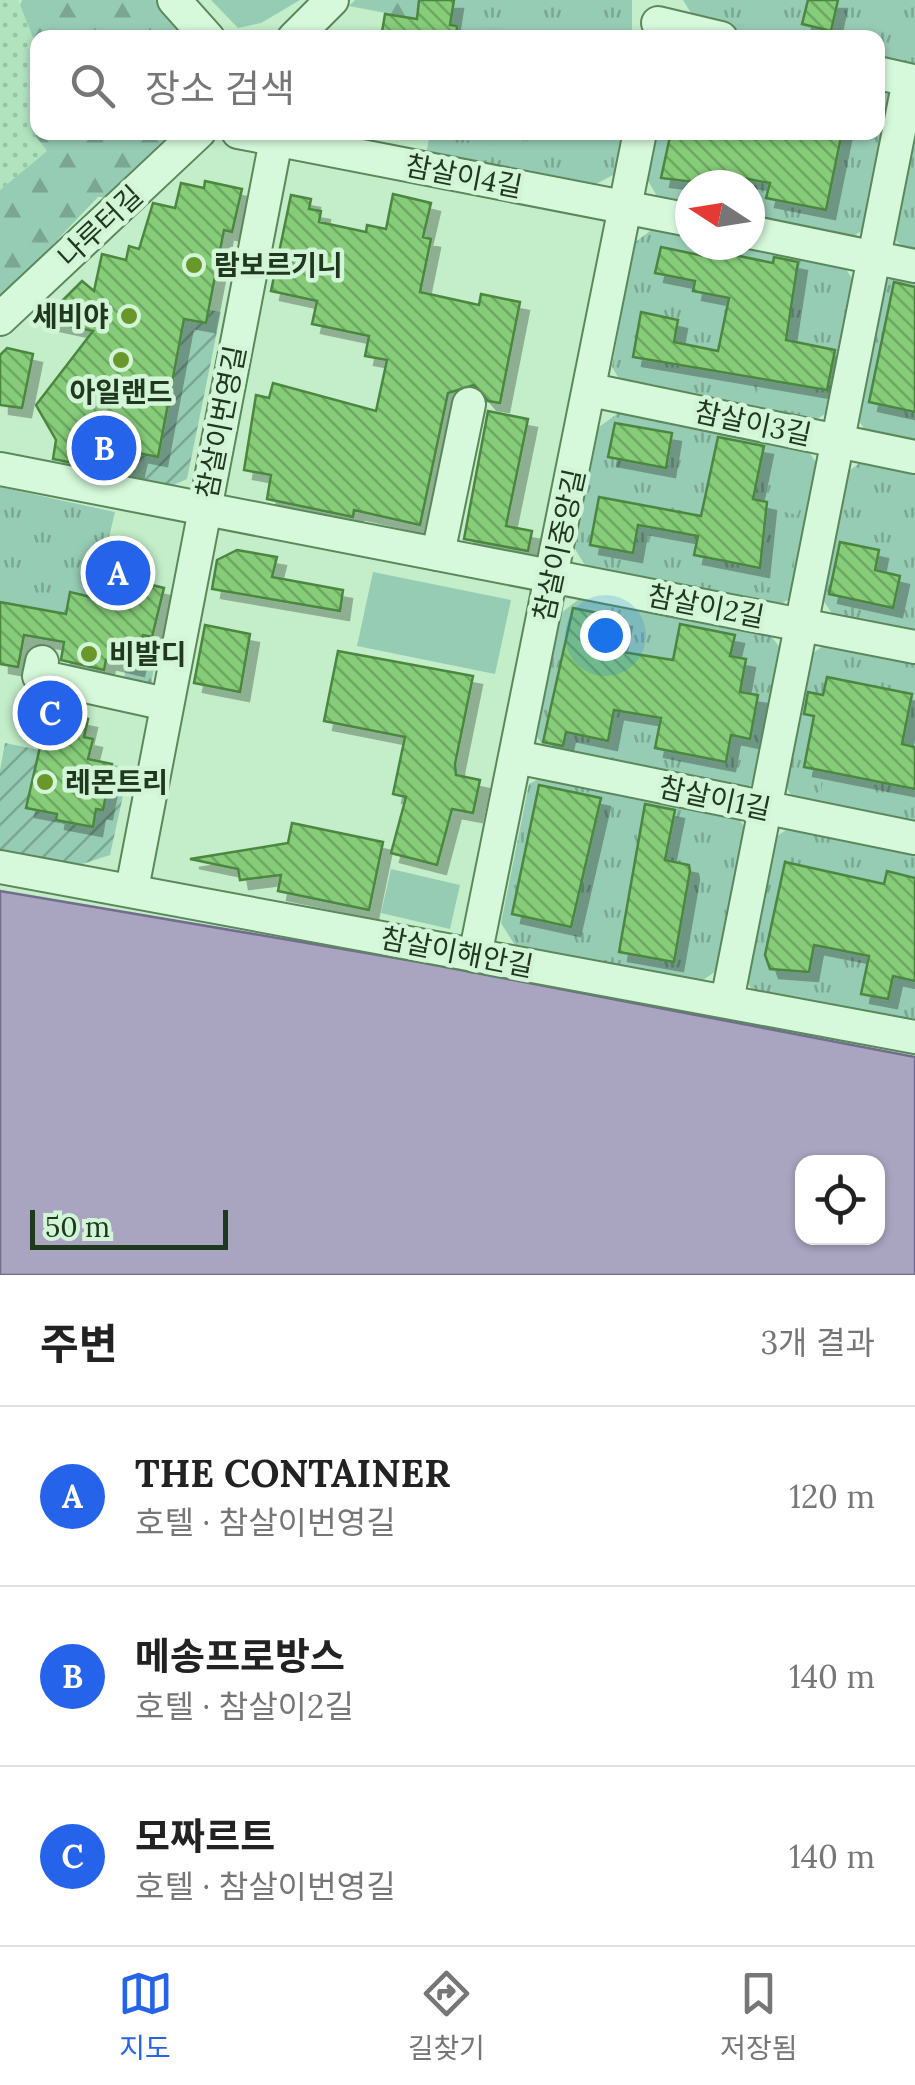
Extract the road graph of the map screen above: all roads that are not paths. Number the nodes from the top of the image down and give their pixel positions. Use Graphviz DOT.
graph roads {
  1 [pos="174,0"];
  2 [pos="332,0"];
  3 [pos="659,20"];
  4 [pos="201,30"];
  5 [pos="302,30"];
  6 [pos="693,30"];
  7 [pos="893,76"];
  8 [pos="190,140"];
  9 [pos="276,140"];
  10 [pos="638,140"];
  11 [pos="624,206"];
  12 [pos="675,217"];
  13 [pos="765,235"];
  14 [pos="875,258"];
  15 [pos="915,266"];
  16 [pos="0,319"];
  17 [pos="591,390"];
  18 [pos="469,404"];
  19 [pos="838,441"];
  20 [pos="915,457"];
  21 [pos="0,469"];
  22 [pos="204,507"];
  23 [pos="438,554"];
  24 [pos="552,576"];
  25 [pos="802,625"];
  26 [pos="915,648"];
  27 [pos="42,662"];
  28 [pos="166,704"];
  29 [pos="516,757"];
  30 [pos="765,809"];
  31 [pos="915,838"];
  32 [pos="0,867"];
  33 [pos="132,889"];
  34 [pos="475,956"];
  35 [pos="727,1001"];
  36 [pos="915,1037"];
  1 -- 4 [label="street"];
  2 -- 5 [label="street"];
  3 -- 6 [label="street"];
  7 -- 14 [label="street"];
  8 -- 16 [label="street, 나루터길"];
  9 -- 11 [label="street, 참살이4길"];
  9 -- 22 [label="street, 참살이번영길"];
  10 -- 11 [label="street, 참살이중앙길"];
  11 -- 12 [label="street, 참살이4길"];
  11 -- 17 [label="street, 참살이중앙길"];
  13 -- 14 [label="street"];
  14 -- 15 [label="street"];
  14 -- 19 [label="street"];
  17 -- 19 [label="street, 참살이3길"];
  17 -- 24 [label="street, 참살이중앙길"];
  18 -- 23 [label="street"];
  19 -- 20 [label="street, 참살이3길"];
  19 -- 25 [label="street"];
  21 -- 22 [label="street, 참살이2길"];
  22 -- 23 [label="street, 참살이2길"];
  22 -- 28 [label="street, 참살이번영길"];
  23 -- 24 [label="street, 참살이2길"];
  24 -- 25 [label="street, 참살이2길"];
  24 -- 29 [label="street, 참살이중앙길"];
  25 -- 26 [label="street, 참살이2길"];
  25 -- 30 [label="street"];
  27 -- 28 [label="street"];
  28 -- 33 [label="street, 참살이번영길"];
  29 -- 30 [label="street, 참살이1길"];
  29 -- 34 [label="street, 참살이중앙길"];
  30 -- 31 [label="street, 참살이1길"];
  30 -- 35 [label="street"];
  32 -- 33 [label="street, 참살이해안길"];
  33 -- 34 [label="street, 참살이해안길"];
  34 -- 35 [label="street, 참살이해안길"];
  35 -- 36 [label="street, 참살이해안길"];
}
